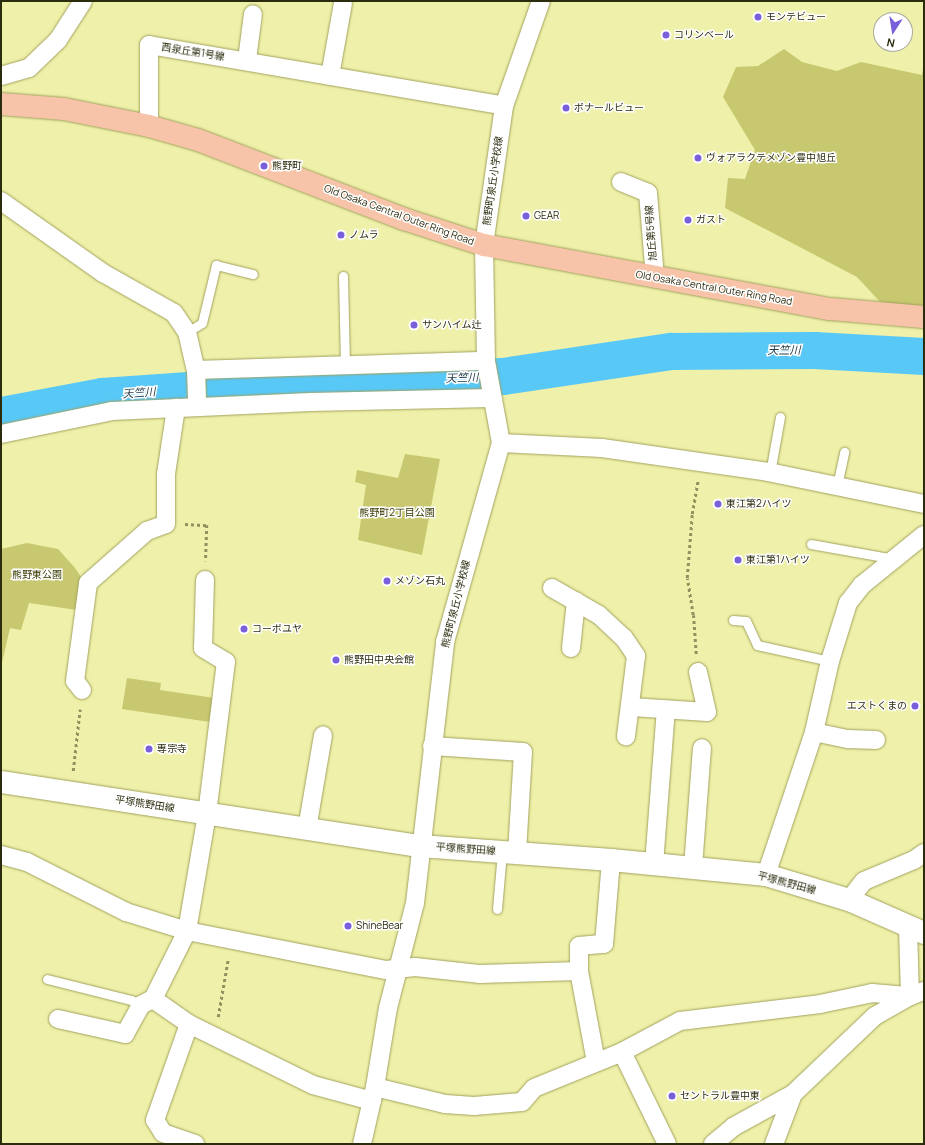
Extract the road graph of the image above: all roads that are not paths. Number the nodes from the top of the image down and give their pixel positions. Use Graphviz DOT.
graph roads {
  1 [pos="82,1"];
  2 [pos="541,1"];
  3 [pos="343,3"];
  4 [pos="253,14"];
  5 [pos="246,60"];
  6 [pos="1,76"];
  7 [pos="330,76"];
  8 [pos="1,104"];
  9 [pos="504,106"];
  10 [pos="149,126"];
  11 [pos="622,182"];
  12 [pos="1,201"];
  13 [pos="484,245"];
  14 [pos="253,274"];
  15 [pos="343,276"];
  16 [pos="654,278"];
  17 [pos="924,317"];
  18 [pos="187,332"];
  19 [pos="345,365"];
  20 [pos="487,365"];
  21 [pos="196,370"];
  22 [pos="492,393"];
  23 [pos="197,406"];
  24 [pos="176,408"];
  25 [pos="780,417"];
  26 [pos="1,434"];
  27 [pos="501,443"];
  28 [pos="844,452"];
  29 [pos="770,473"];
  30 [pos="837,486"];
  31 [pos="924,504"];
  32 [pos="924,535"];
  33 [pos="811,544"];
  34 [pos="894,559"];
  35 [pos="205,580"];
  36 [pos="552,588"];
  37 [pos="576,601"];
  38 [pos="733,620"];
  39 [pos="571,648"];
  40 [pos="830,661"];
  41 [pos="698,672"];
  42 [pos="82,690"];
  43 [pos="632,708"];
  44 [pos="666,710"];
  45 [pos="814,732"];
  46 [pos="323,735"];
  47 [pos="626,736"];
  48 [pos="876,740"];
  49 [pos="432,746"];
  50 [pos="702,748"];
  51 [pos="1,782"];
  52 [pos="207,814"];
  53 [pos="307,829"];
  54 [pos="420,846"];
  55 [pos="509,853"];
  56 [pos="924,853"];
  57 [pos="1,855"];
  58 [pos="611,860"];
  59 [pos="654,864"];
  60 [pos="693,867"];
  61 [pos="766,875"];
  62 [pos="849,900"];
  63 [pos="497,909"];
  64 [pos="916,930"];
  65 [pos="187,931"];
  66 [pos="399,969"];
  67 [pos="579,971"];
  68 [pos="47,979"];
  69 [pos="917,993"];
  70 [pos="147,1002"];
  71 [pos="58,1019"];
  72 [pos="189,1024"];
  73 [pos="622,1052"];
  74 [pos="596,1062"];
  75 [pos="374,1094"];
  76 [pos="793,1094"];
  77 [pos="195,1144"];
  78 [pos="362,1144"];
  79 [pos="667,1144"];
  80 [pos="712,1144"];
  81 [pos="774,1144"];
  1 -- 6 [label="street"];
  2 -- 9 [label="street, 熊野町泉丘小学校線"];
  3 -- 7 [label="street"];
  4 -- 5 [label="street"];
  5 -- 7 [label="street, 西泉丘第1号線"];
  5 -- 10 [label="street, 西泉丘第1号線"];
  7 -- 9 [label="street, 西泉丘第1号線"];
  8 -- 10 [label="main road, Old Osaka Central Outer Ring Road"];
  9 -- 13 [label="street, 熊野町泉丘小学校線"];
  10 -- 13 [label="main road, Old Osaka Central Outer Ring Road"];
  11 -- 16 [label="street, 旭丘第5号線"];
  12 -- 18 [label="street"];
  13 -- 16 [label="main road, Old Osaka Central Outer Ring Road"];
  13 -- 20 [label="street, 熊野町泉丘小学校線"];
  14 -- 18 [label="lane"];
  15 -- 19 [label="lane"];
  16 -- 17 [label="main road, Old Osaka Central Outer Ring Road"];
  18 -- 21 [label="street"];
  19 -- 20 [label="street"];
  19 -- 21 [label="street"];
  20 -- 22 [label="street, 熊野町泉丘小学校線"];
  21 -- 23 [label="street"];
  22 -- 23 [label="street"];
  22 -- 27 [label="street, 熊野町泉丘小学校線"];
  23 -- 24 [label="street"];
  24 -- 26 [label="street"];
  24 -- 42 [label="street"];
  25 -- 29 [label="lane"];
  27 -- 29 [label="street"];
  27 -- 49 [label="street, 熊野町泉丘小学校線"];
  28 -- 30 [label="lane"];
  29 -- 30 [label="street"];
  30 -- 31 [label="street"];
  32 -- 34 [label="street"];
  33 -- 34 [label="lane"];
  34 -- 40 [label="street"];
  35 -- 52 [label="street"];
  36 -- 37 [label="street"];
  37 -- 39 [label="street"];
  37 -- 43 [label="street"];
  38 -- 40 [label="lane"];
  40 -- 45 [label="street"];
  41 -- 44 [label="street"];
  43 -- 44 [label="street"];
  43 -- 47 [label="street"];
  44 -- 59 [label="street"];
  45 -- 48 [label="street"];
  45 -- 61 [label="street"];
  46 -- 53 [label="street"];
  49 -- 54 [label="street, 熊野町泉丘小学校線"];
  49 -- 55 [label="street"];
  50 -- 60 [label="street"];
  51 -- 52 [label="street, 平塚熊野田線"];
  52 -- 53 [label="street, 平塚熊野田線"];
  52 -- 65 [label="street"];
  53 -- 54 [label="street, 平塚熊野田線"];
  54 -- 55 [label="street, 平塚熊野田線"];
  54 -- 66 [label="street, 熊野町泉丘小学校線"];
  55 -- 58 [label="street, 平塚熊野田線"];
  55 -- 63 [label="lane"];
  56 -- 62 [label="street"];
  57 -- 65 [label="street"];
  58 -- 59 [label="street, 平塚熊野田線"];
  58 -- 67 [label="street"];
  59 -- 60 [label="street, 平塚熊野田線"];
  60 -- 61 [label="street, 平塚熊野田線"];
  61 -- 62 [label="street, 平塚熊野田線"];
  62 -- 64 [label="street, 平塚熊野田線"];
  64 -- 69 [label="street"];
  65 -- 66 [label="street"];
  65 -- 70 [label="street"];
  66 -- 67 [label="street"];
  66 -- 75 [label="street, 熊野町泉丘小学校線"];
  67 -- 74 [label="street"];
  68 -- 70 [label="lane"];
  69 -- 73 [label="street"];
  69 -- 76 [label="street"];
  70 -- 71 [label="street"];
  70 -- 72 [label="street"];
  72 -- 75 [label="street"];
  72 -- 77 [label="street"];
  73 -- 74 [label="street"];
  73 -- 79 [label="street"];
  74 -- 75 [label="street"];
  75 -- 78 [label="street, 熊野町泉丘小学校線"];
  76 -- 80 [label="street"];
  76 -- 81 [label="street"];
}
